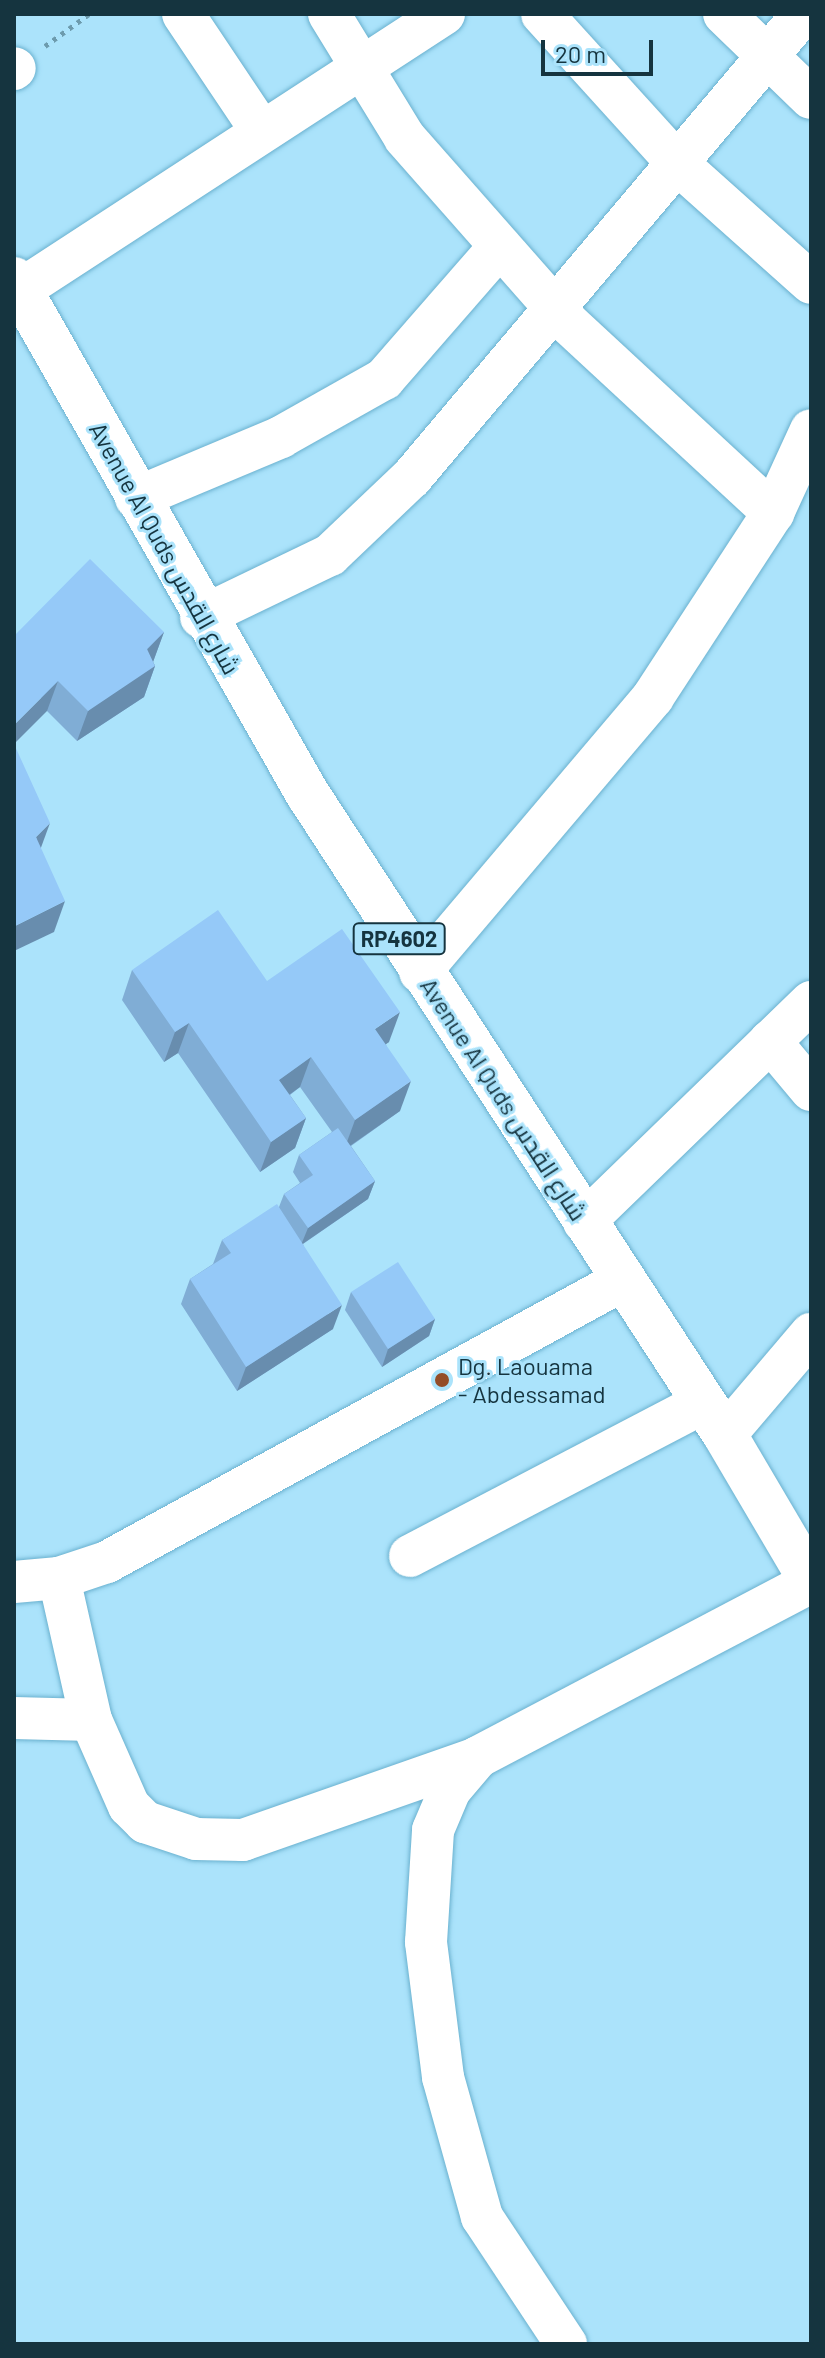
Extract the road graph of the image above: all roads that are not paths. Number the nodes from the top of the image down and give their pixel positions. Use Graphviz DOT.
graph roads {
  1 [pos="183,14"];
  2 [pos="329,14"];
  3 [pos="444,14"];
  4 [pos="542,14"];
  5 [pos="724,14"];
  6 [pos="803,14"];
  7 [pos="764,57"];
  8 [pos="364,71"];
  9 [pos="811,98"];
  10 [pos="260,129"];
  11 [pos="678,164"];
  12 [pos="500,246"];
  13 [pos="811,283"];
  14 [pos="17,285"];
  15 [pos="554,306"];
  16 [pos="811,430"];
  17 [pos="136,498"];
  18 [pos="773,513"];
  19 [pos="201,617"];
  20 [pos="420,972"];
  21 [pos="811,1002"];
  22 [pos="770,1041"];
  23 [pos="811,1090"];
  24 [pos="584,1222"];
  25 [pos="625,1279"];
  26 [pos="811,1334"];
  27 [pos="713,1420"];
  28 [pos="410,1556"];
  29 [pos="59,1578"];
  30 [pos="14,1582"];
  31 [pos="811,1582"];
  32 [pos="14,1718"];
  33 [pos="91,1720"];
  34 [pos="478,1757"];
  35 [pos="566,2344"];
  1 -- 10 [label="street"];
  2 -- 8 [label="street"];
  3 -- 8 [label="street"];
  4 -- 11 [label="street"];
  5 -- 7 [label="street"];
  6 -- 7 [label="street"];
  7 -- 9 [label="street"];
  7 -- 11 [label="street"];
  8 -- 10 [label="street"];
  8 -- 12 [label="street"];
  10 -- 14 [label="street"];
  11 -- 13 [label="street"];
  11 -- 15 [label="street"];
  12 -- 15 [label="street"];
  12 -- 17 [label="street"];
  14 -- 17 [label="main road, Avenue Al Quds شارع القدس / RP4602"];
  15 -- 18 [label="street"];
  15 -- 19 [label="street"];
  16 -- 18 [label="street"];
  17 -- 19 [label="main road, Avenue Al Quds شارع القدس / RP4602"];
  18 -- 20 [label="street"];
  19 -- 20 [label="main road, Avenue Al Quds شارع القدس / RP4602"];
  20 -- 24 [label="main road, Avenue Al Quds شارع القدس / RP4602"];
  21 -- 22 [label="street"];
  22 -- 23 [label="street"];
  22 -- 24 [label="street"];
  24 -- 25 [label="main road, Avenue Al Quds شارع القدس / RP4602"];
  25 -- 27 [label="main road, Avenue Al Quds شارع القدس / RP4602"];
  25 -- 29 [label="street"];
  26 -- 27 [label="street"];
  27 -- 28 [label="street"];
  27 -- 31 [label="main road, Avenue Al Quds شارع القدس / RP4602"];
  29 -- 30 [label="street"];
  29 -- 33 [label="street"];
  31 -- 34 [label="street"];
  32 -- 33 [label="street"];
  33 -- 34 [label="street"];
  34 -- 35 [label="street"];
}
